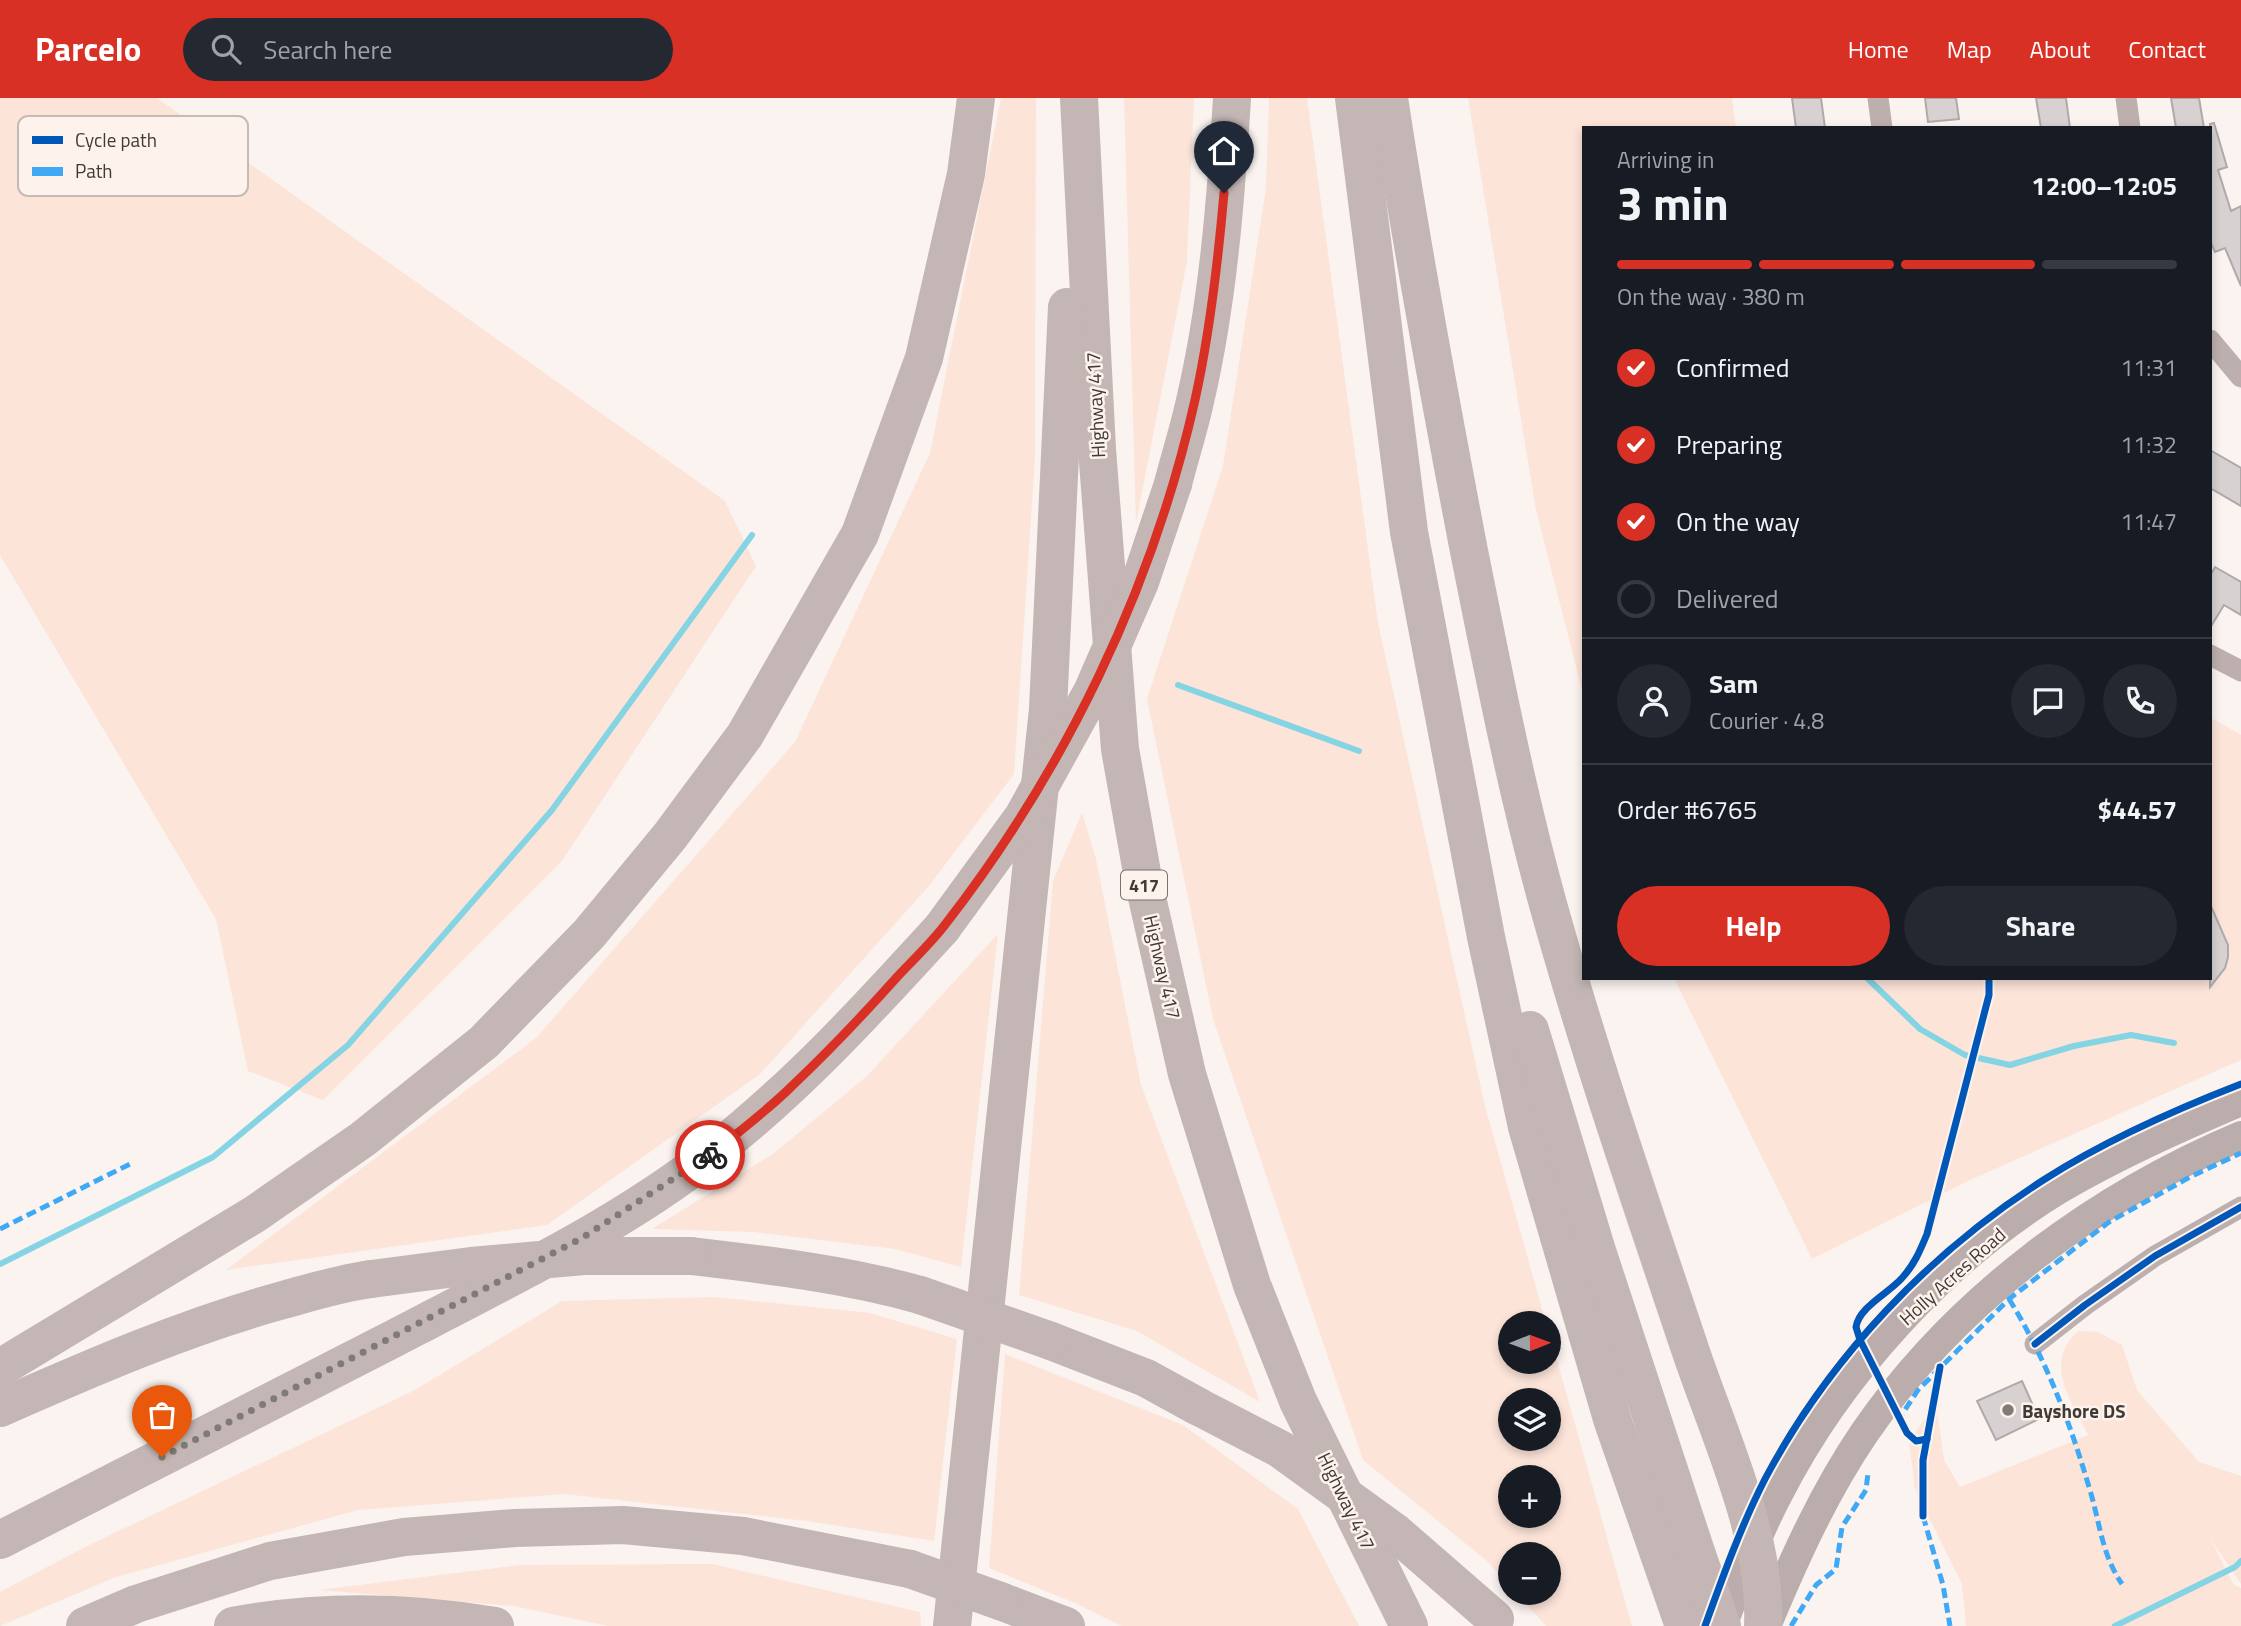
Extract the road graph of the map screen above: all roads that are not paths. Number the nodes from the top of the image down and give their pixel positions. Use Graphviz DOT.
graph roads {
  1 [pos="976,98"];
  2 [pos="1077,98"];
  3 [pos="1232,98"];
  4 [pos="1354,98"];
  5 [pos="1389,98"];
  6 [pos="1878,98"];
  7 [pos="2126,98"];
  8 [pos="1882,126"];
  9 [pos="2130,126"];
  10 [pos="2212,342"];
  11 [pos="2241,377"];
  12 [pos="2212,656"];
  13 [pos="2241,671"];
  14 [pos="1461,802"];
  15 [pos="2241,1101"];
  16 [pos="2241,1136"];
  17 [pos="2241,1207"];
  18 [pos="2035,1345"];
  19 [pos="0,1368"];
  20 [pos="0,1408"];
  21 [pos="0,1540"];
  22 [pos="1755,1541"];
  23 [pos="1679,1613"];
  24 [pos="1498,1622"];
  25 [pos="85,1626"];
  26 [pos="233,1626"];
  27 [pos="495,1626"];
  28 [pos="952,1626"];
  29 [pos="1066,1626"];
  30 [pos="1409,1626"];
  31 [pos="1722,1626"];
  32 [pos="1764,1626"];
  1 -- 19 [label="highway"];
  2 -- 28 [label="highway"];
  2 -- 30 [label="highway, Highway 417 / 417"];
  3 -- 21 [label="highway, bridge"];
  4 -- 14 [label="highway"];
  5 -- 22 [label="highway"];
  6 -- 8 [label="street"];
  7 -- 9 [label="street"];
  10 -- 11 [label="street"];
  12 -- 13 [label="street"];
  14 -- 23 [label="highway"];
  14 -- 31 [label="highway, bridge"];
  15 -- 22 [label="main road, Holly Acres Road"];
  16 -- 32 [label="main road, Holly Acres Road"];
  17 -- 18 [label="street"];
  20 -- 24 [label="highway, bridge"];
  22 -- 31 [label="main road, Holly Acres Road"];
  22 -- 32 [label="highway"];
  25 -- 29 [label="highway, bridge"];
  26 -- 27 [label="highway"];
}
